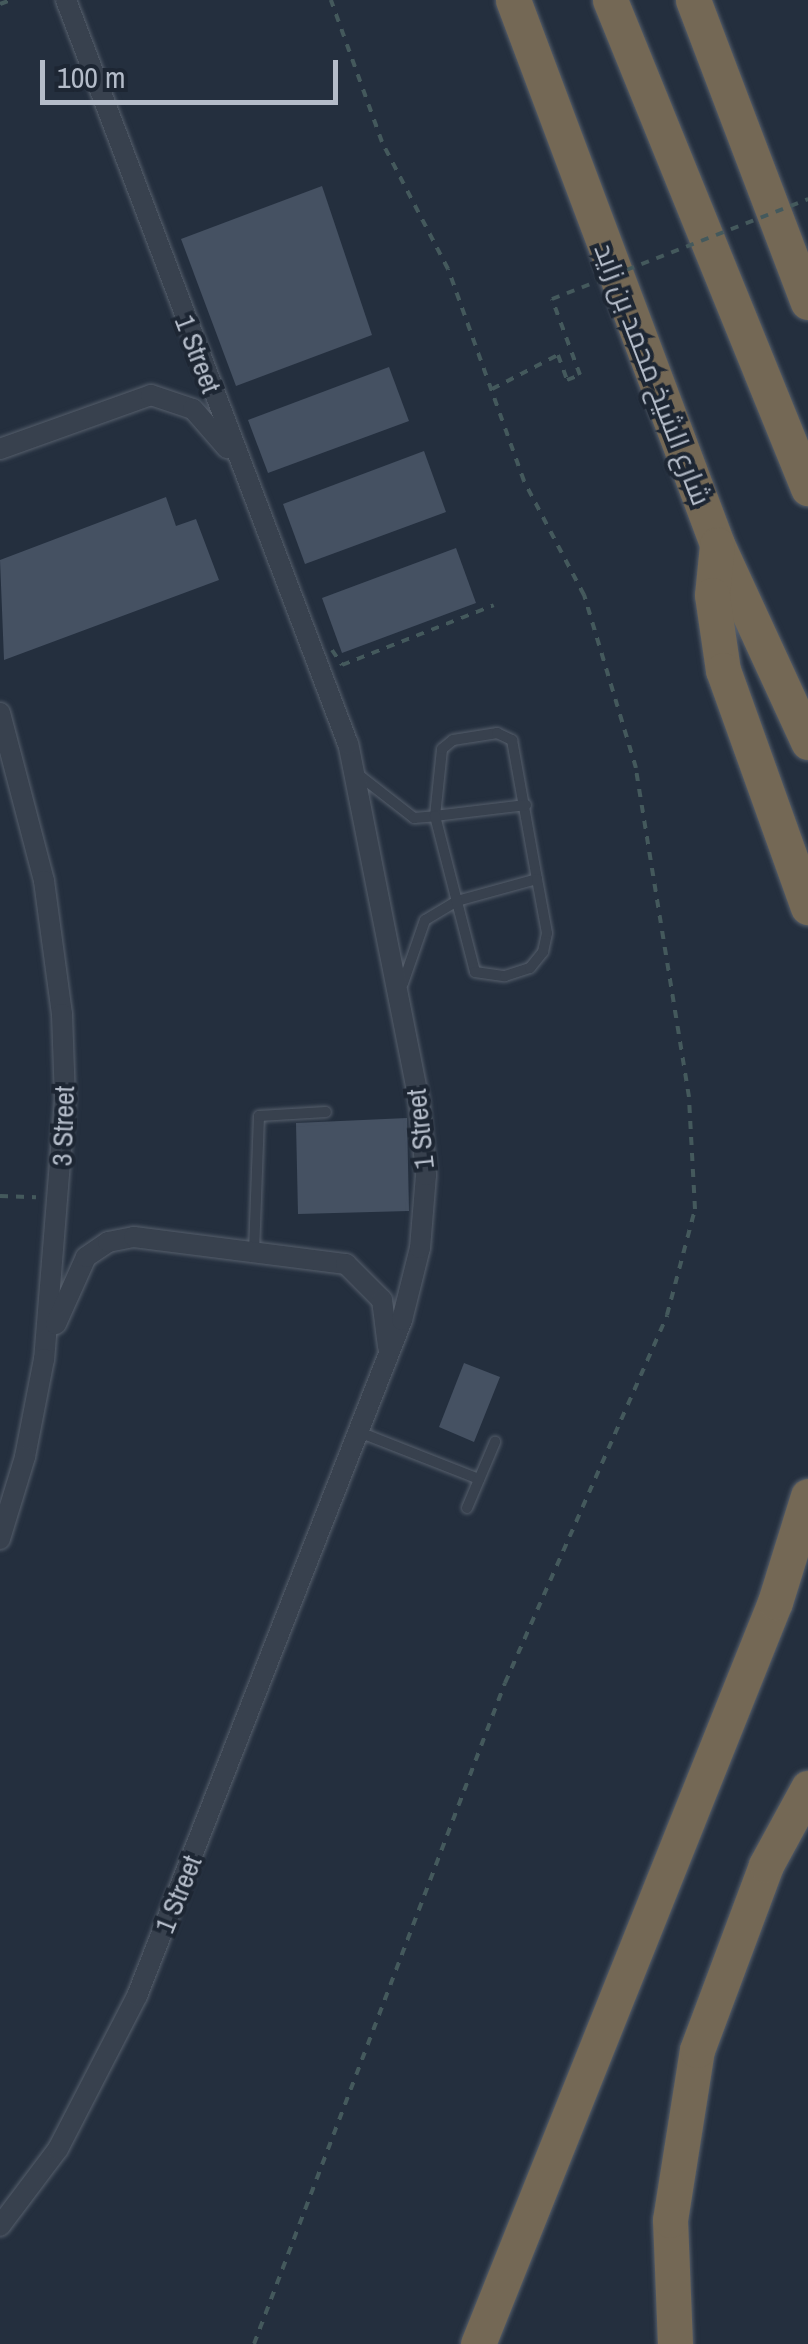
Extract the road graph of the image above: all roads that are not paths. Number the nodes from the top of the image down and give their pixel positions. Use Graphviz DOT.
graph roads {
  1 [pos="66,0"];
  2 [pos="513,0"];
  3 [pos="610,0"];
  4 [pos="693,0"];
  5 [pos="808,302"];
  6 [pos="0,449"];
  7 [pos="238,461"];
  8 [pos="808,488"];
  9 [pos="717,544"];
  10 [pos="0,712"];
  11 [pos="808,742"];
  12 [pos="354,771"];
  13 [pos="526,805"];
  14 [pos="434,816"];
  15 [pos="536,879"];
  16 [pos="456,901"];
  17 [pos="808,908"];
  18 [pos="400,999"];
  19 [pos="326,1112"];
  20 [pos="254,1252"];
  21 [pos="389,1354"];
  22 [pos="44,1359"];
  23 [pos="360,1432"];
  24 [pos="494,1442"];
  25 [pos="479,1479"];
  26 [pos="808,1496"];
  27 [pos="467,1508"];
  28 [pos="0,1540"];
  29 [pos="808,1788"];
  30 [pos="0,2226"];
  31 [pos="478,2344"];
  32 [pos="675,2344"];
  1 -- 7 [label="street, 1 Street"];
  2 -- 9 [label="highway, شارع الشيخ محمد بن زايد"];
  3 -- 8 [label="highway"];
  4 -- 5 [label="highway"];
  6 -- 7 [label="street"];
  7 -- 12 [label="street, 1 Street"];
  9 -- 11 [label="highway, شارع الشيخ محمد بن زايد"];
  9 -- 17 [label="highway"];
  10 -- 22 [label="street, 3 Street"];
  12 -- 14 [label="lane"];
  12 -- 18 [label="street, 1 Street"];
  13 -- 14 [label="lane"];
  13 -- 14 [label="lane"];
  13 -- 15 [label="lane"];
  14 -- 16 [label="lane"];
  15 -- 16 [label="lane"];
  15 -- 16 [label="lane"];
  16 -- 18 [label="lane"];
  18 -- 21 [label="street, 1 Street"];
  19 -- 20 [label="lane"];
  20 -- 21 [label="street"];
  20 -- 22 [label="street"];
  21 -- 23 [label="street, 1 Street"];
  22 -- 28 [label="street, 3 Street"];
  23 -- 25 [label="lane"];
  23 -- 30 [label="street, 1 Street"];
  24 -- 25 [label="lane"];
  25 -- 27 [label="lane"];
  26 -- 31 [label="highway"];
  29 -- 32 [label="highway"];
}
